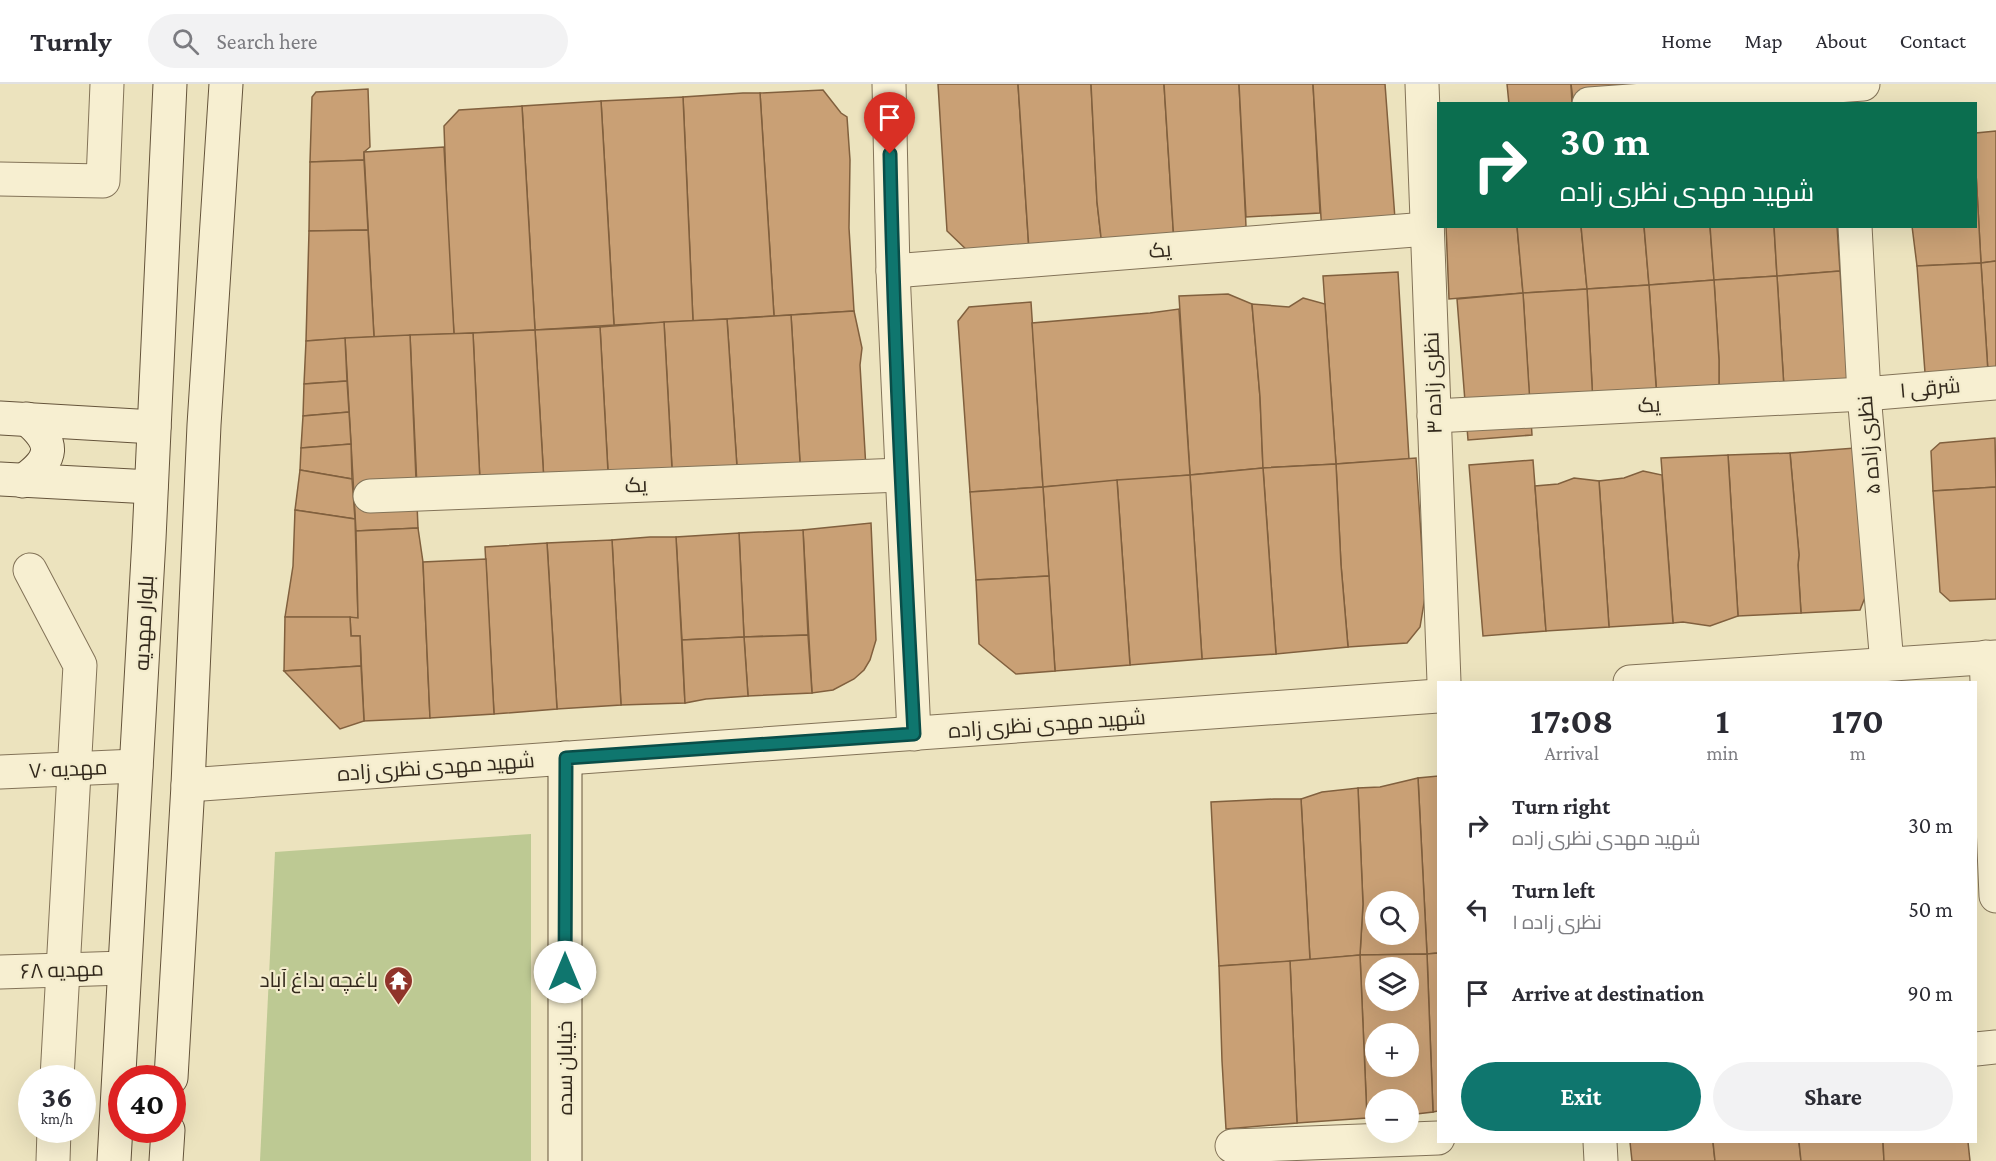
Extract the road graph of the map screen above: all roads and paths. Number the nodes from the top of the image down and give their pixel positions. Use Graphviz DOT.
graph roads {
  1 [pos="107,84"];
  2 [pos="170,84"];
  3 [pos="226,84"];
  4 [pos="889,84"];
  5 [pos="1851,89"];
  6 [pos="1624,102"];
  7 [pos="1428,104"];
  8 [pos="0,178"];
  9 [pos="1855,228"];
  10 [pos="1427,229"];
  11 [pos="893,271"];
  12 [pos="1996,383"];
  13 [pos="1864,394"];
  14 [pos="1434,416"];
  15 [pos="13,418"];
  16 [pos="154,427"];
  17 [pos="901,474"];
  18 [pos="12,480"];
  19 [pos="152,487"];
  20 [pos="370,496"];
  21 [pos="30,570"];
  22 [pos="1991,657"];
  23 [pos="1887,664"];
  24 [pos="1444,681"];
  25 [pos="1643,681"];
  26 [pos="1437,696"];
  27 [pos="914,734"];
  28 [pos="566,758"];
  29 [pos="136,766"];
  30 [pos="75,769"];
  31 [pos="0,772"];
  32 [pos="188,785"];
  33 [pos="1996,896"];
  34 [pos="124,968"];
  35 [pos="62,970"];
  36 [pos="0,972"];
  37 [pos="1996,1047"];
  38 [pos="1977,1049"];
  39 [pos="58,1065"];
  40 [pos="172,1065"];
  41 [pos="1437,1138"];
  42 [pos="54,1143"];
  43 [pos="167,1143"];
  44 [pos="1600,1143"];
  45 [pos="1232,1146"];
  46 [pos="53,1161"];
  47 [pos="114,1161"];
  48 [pos="166,1161"];
  49 [pos="565,1161"];
  50 [pos="1601,1161"];
  1 -- 8 [label="street"];
  2 -- 16 [label="street, بلوار مهدیه"];
  3 -- 32 [label="street"];
  4 -- 11 [label="street"];
  5 -- 6 [label="street"];
  7 -- 10 [label="street, نظری زاده ۳"];
  9 -- 13 [label="street, نظری زاده ۵"];
  10 -- 11 [label="street, یک"];
  10 -- 14 [label="street, نظری زاده ۳"];
  11 -- 17 [label="street"];
  12 -- 13 [label="street, ۱ شرقی"];
  13 -- 14 [label="street, یک"];
  13 -- 23 [label="street, نظری زاده ۵"];
  14 -- 24 [label="street, نظری زاده ۳"];
  15 -- 16 [label="street"];
  15 -- 18 [label="street"];
  16 -- 19 [label="street, بلوار مهدیه"];
  17 -- 20 [label="street, یک"];
  17 -- 27 [label="street"];
  18 -- 19 [label="street"];
  19 -- 29 [label="street, بلوار مهدیه"];
  21 -- 30 [label="street"];
  22 -- 23 [label="street"];
  22 -- 33 [label="street"];
  23 -- 25 [label="street"];
  26 -- 27 [label="street, شهید مهدی نظری زاده"];
  27 -- 28 [label="street, شهید مهدی نظری زاده"];
  28 -- 32 [label="street, شهید مهدی نظری زاده"];
  28 -- 49 [label="street, خیابان سده"];
  29 -- 30 [label="street, مهدیه ۷۰"];
  29 -- 34 [label="street, بلوار مهدیه"];
  30 -- 31 [label="street, مهدیه ۷۰"];
  30 -- 35 [label="street"];
  32 -- 40 [label="street"];
  34 -- 35 [label="street, مهدیه ۶۸"];
  34 -- 47 [label="street, بلوار مهدیه"];
  35 -- 36 [label="street, مهدیه ۶۸"];
  35 -- 39 [label="street"];
  37 -- 38 [label="street"];
  41 -- 45 [label="street"];
  42 -- 46 [label="street"];
  43 -- 48 [label="street"];
  44 -- 50 [label="street"];
}
